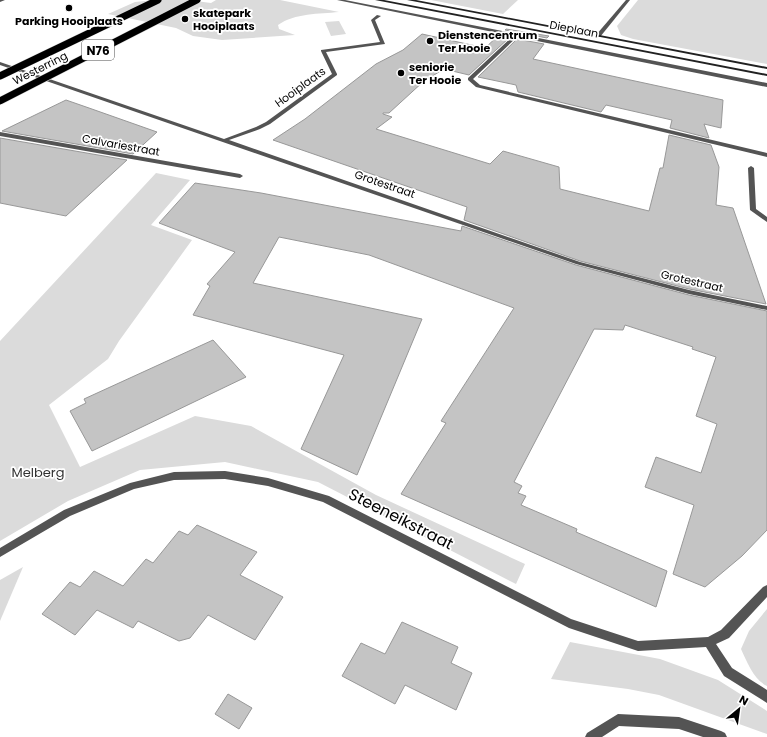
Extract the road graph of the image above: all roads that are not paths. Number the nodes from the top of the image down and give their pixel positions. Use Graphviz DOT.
graph roads {
  1 [pos="158,0"];
  2 [pos="197,0"];
  3 [pos="339,0"];
  4 [pos="377,0"];
  5 [pos="409,0"];
  6 [pos="628,0"];
  7 [pos="388,10"];
  8 [pos="516,35"];
  9 [pos="598,36"];
  10 [pos="0,63"];
  11 [pos="767,68"];
  12 [pos="0,76"];
  13 [pos="767,76"];
  14 [pos="767,85"];
  15 [pos="0,101"];
  16 [pos="0,134"];
  17 [pos="226,140"];
  18 [pos="767,155"];
  19 [pos="751,168"];
  20 [pos="240,176"];
  21 [pos="767,220"];
  22 [pos="767,308"];
  23 [pos="0,553"];
  24 [pos="767,590"];
  25 [pos="709,642"];
  26 [pos="767,697"];
  27 [pos="592,737"];
  28 [pos="721,737"];
  1 -- 12 [label="highway, Westerring / N76, bridge"];
  2 -- 15 [label="highway, Westerring / N76, bridge"];
  3 -- 7 [label="street"];
  4 -- 13 [label="main road, Dieplaan"];
  5 -- 9 [label="main road, Dieplaan"];
  6 -- 9 [label="street"];
  7 -- 8 [label="street"];
  7 -- 17 [label="street, Hooiplaats"];
  8 -- 14 [label="street"];
  8 -- 18 [label="street"];
  9 -- 11 [label="main road, Dieplaan"];
  10 -- 17 [label="street, Grotestraat"];
  16 -- 20 [label="street, Calvariestraat"];
  17 -- 22 [label="street, Grotestraat"];
  19 -- 21 [label="street"];
  23 -- 25 [label="street, Steeneikstraat"];
  24 -- 25 [label="street"];
  25 -- 26 [label="street"];
  27 -- 28 [label="street"];
}
